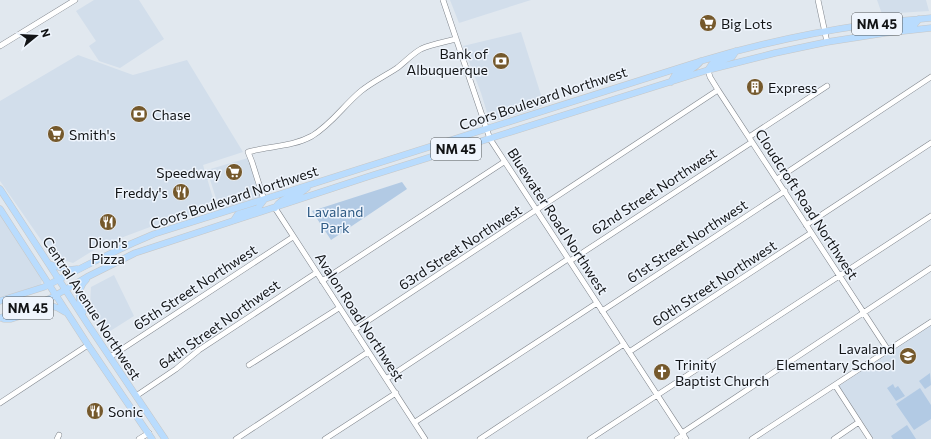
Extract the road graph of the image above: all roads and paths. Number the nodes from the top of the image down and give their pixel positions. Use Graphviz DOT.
graph roads {
  1 [pos="75,0"];
  2 [pos="443,0"];
  3 [pos="818,0"];
  4 [pos="931,18"];
  5 [pos="920,19"];
  6 [pos="931,28"];
  7 [pos="824,32"];
  8 [pos="885,33"];
  9 [pos="456,39"];
  10 [pos="827,42"];
  11 [pos="0,46"];
  12 [pos="736,51"];
  13 [pos="701,61"];
  14 [pos="708,70"];
  15 [pos="931,77"];
  16 [pos="671,82"];
  17 [pos="827,86"];
  18 [pos="718,90"];
  19 [pos="486,129"];
  20 [pos="490,139"];
  21 [pos="751,140"];
  22 [pos="931,143"];
  23 [pos="504,162"];
  24 [pos="777,179"];
  25 [pos="310,185"];
  26 [pos="0,190"];
  27 [pos="785,191"];
  28 [pos="264,200"];
  29 [pos="275,208"];
  30 [pos="0,209"];
  31 [pos="536,211"];
  32 [pos="931,216"];
  33 [pos="234,220"];
  34 [pos="806,225"];
  35 [pos="812,233"];
  36 [pos="293,238"];
  37 [pos="133,242"];
  38 [pos="135,253"];
  39 [pos="569,260"];
  40 [pos="49,264"];
  41 [pos="80,268"];
  42 [pos="931,268"];
  43 [pos="316,273"];
  44 [pos="91,274"];
  45 [pos="840,275"];
  46 [pos="60,280"];
  47 [pos="322,281"];
  48 [pos="49,285"];
  49 [pos="66,289"];
  50 [pos="55,295"];
  51 [pos="0,301"];
  52 [pos="597,303"];
  53 [pos="340,308"];
  54 [pos="602,311"];
  55 [pos="864,312"];
  56 [pos="67,313"];
  57 [pos="0,318"];
  58 [pos="87,322"];
  59 [pos="931,322"];
  60 [pos="354,330"];
  61 [pos="624,344"];
  62 [pos="88,345"];
  63 [pos="888,350"];
  64 [pos="368,352"];
  65 [pos="629,352"];
  66 [pos="110,357"];
  67 [pos="249,365"];
  68 [pos="386,379"];
  69 [pos="835,385"];
  70 [pos="396,393"];
  71 [pos="657,395"];
  72 [pos="136,396"];
  73 [pos="0,403"];
  74 [pos="415,422"];
  75 [pos="859,422"];
  76 [pos="149,433"];
  77 [pos="684,436"];
  78 [pos="139,439"];
  79 [pos="152,439"];
  80 [pos="165,439"];
  81 [pos="236,439"];
  82 [pos="325,439"];
  83 [pos="426,439"];
  84 [pos="480,439"];
  85 [pos="590,439"];
  86 [pos="677,439"];
  87 [pos="752,439"];
  88 [pos="834,439"];
  89 [pos="870,439"];
  1 -- 11 [label="street"];
  2 -- 9 [label="street, Bluewater Road Northwest"];
  3 -- 7 [label="street"];
  4 -- 5 [label="main road, Coors Boulevard Northwest / NM 45"];
  5 -- 7 [label="main road, Coors Boulevard Northwest / NM 45"];
  5 -- 8 [label="main road"];
  6 -- 8 [label="main road, Coors Boulevard Northwest / NM 45"];
  7 -- 10 [label="street"];
  7 -- 12 [label="main road, Coors Boulevard Northwest / NM 45"];
  8 -- 10 [label="main road, Coors Boulevard Northwest / NM 45"];
  9 -- 19 [label="street, Bluewater Road Northwest"];
  9 -- 28 [label="street"];
  10 -- 14 [label="main road, Coors Boulevard Northwest / NM 45"];
  12 -- 13 [label="main road, Coors Boulevard Northwest / NM 45"];
  12 -- 14 [label="main road"];
  13 -- 16 [label="main road"];
  13 -- 19 [label="main road, Coors Boulevard Northwest / NM 45"];
  14 -- 16 [label="main road, Coors Boulevard Northwest / NM 45"];
  14 -- 18 [label="street, Cloudcroft Road Northwest"];
  15 -- 24 [label="street"];
  16 -- 20 [label="main road, Coors Boulevard Northwest / NM 45"];
  17 -- 21 [label="street, 62nd Street Northwest"];
  18 -- 21 [label="street, Cloudcroft Road Northwest"];
  18 -- 31 [label="street, 63rd Street Northwest"];
  19 -- 20 [label="street, Bluewater Road Northwest"];
  19 -- 25 [label="main road, Coors Boulevard Northwest / NM 45"];
  20 -- 23 [label="street, Bluewater Road Northwest"];
  20 -- 29 [label="main road, Coors Boulevard Northwest / NM 45"];
  21 -- 24 [label="street, Cloudcroft Road Northwest"];
  21 -- 39 [label="street, 62nd Street Northwest"];
  22 -- 34 [label="street"];
  23 -- 31 [label="street, Bluewater Road Northwest"];
  23 -- 47 [label="street"];
  24 -- 27 [label="street, Cloudcroft Road Northwest"];
  25 -- 28 [label="main road, Coors Boulevard Northwest / NM 45"];
  25 -- 29 [label="main road"];
  26 -- 40 [label="main road, Central Avenue Northwest"];
  27 -- 34 [label="street, Cloudcroft Road Northwest"];
  27 -- 54 [label="street, 61st Street Northwest"];
  28 -- 33 [label="main road"];
  28 -- 37 [label="main road, Coors Boulevard Northwest / NM 45"];
  29 -- 33 [label="main road, Coors Boulevard Northwest / NM 45"];
  29 -- 36 [label="street, Avalon Road Northwest"];
  30 -- 48 [label="main road"];
  31 -- 39 [label="street, Bluewater Road Northwest"];
  31 -- 60 [label="street, 63rd Street Northwest"];
  32 -- 45 [label="street"];
  33 -- 38 [label="main road, Coors Boulevard Northwest / NM 45"];
  34 -- 35 [label="street, Cloudcroft Road Northwest"];
  35 -- 45 [label="street, Cloudcroft Road Northwest"];
  35 -- 65 [label="street, 60th Street Northwest"];
  36 -- 43 [label="street, Avalon Road Northwest"];
  36 -- 66 [label="street, 65th Street Northwest"];
  37 -- 38 [label="main road"];
  37 -- 41 [label="main road, Coors Boulevard Northwest / NM 45"];
  38 -- 44 [label="main road, Coors Boulevard Northwest / NM 45"];
  39 -- 52 [label="street, Bluewater Road Northwest"];
  39 -- 68 [label="street, 62nd Street Northwest"];
  40 -- 41 [label="main road"];
  40 -- 46 [label="main road, Central Avenue Northwest"];
  41 -- 46 [label="main road, Coors Boulevard Northwest / NM 45"];
  42 -- 55 [label="street"];
  43 -- 47 [label="street, Avalon Road Northwest"];
  43 -- 72 [label="street, 64th Street Northwest"];
  44 -- 49 [label="main road, Coors Boulevard Northwest / NM 45"];
  44 -- 58 [label="main road"];
  45 -- 55 [label="street, Cloudcroft Road Northwest"];
  45 -- 71 [label="street"];
  46 -- 48 [label="main road, NM 45"];
  46 -- 49 [label="main road, Central Avenue Northwest"];
  47 -- 53 [label="street, Avalon Road Northwest"];
  48 -- 50 [label="main road"];
  48 -- 51 [label="main road, NM 45"];
  49 -- 50 [label="main road, NM 45"];
  49 -- 58 [label="main road, Central Avenue Northwest"];
  50 -- 56 [label="main road"];
  50 -- 57 [label="main road, NM 45"];
  52 -- 54 [label="street, Bluewater Road Northwest"];
  52 -- 74 [label="street"];
  53 -- 60 [label="street, Avalon Road Northwest"];
  53 -- 67 [label="street"];
  54 -- 61 [label="street, Bluewater Road Northwest"];
  55 -- 63 [label="street, Cloudcroft Road Northwest"];
  55 -- 77 [label="street"];
  56 -- 57 [label="main road"];
  56 -- 62 [label="main road"];
  58 -- 66 [label="main road, Central Avenue Northwest"];
  59 -- 63 [label="street"];
  60 -- 64 [label="street, Avalon Road Northwest"];
  61 -- 65 [label="street, Bluewater Road Northwest"];
  61 -- 84 [label="street"];
  62 -- 73 [label="street"];
  62 -- 76 [label="main road"];
  63 -- 69 [label="street"];
  64 -- 68 [label="street, Avalon Road Northwest"];
  64 -- 81 [label="street"];
  65 -- 71 [label="street, Bluewater Road Northwest"];
  66 -- 72 [label="main road, Central Avenue Northwest"];
  68 -- 70 [label="street, Avalon Road Northwest"];
  69 -- 75 [label="street"];
  69 -- 87 [label="street"];
  70 -- 74 [label="street, Avalon Road Northwest"];
  70 -- 82 [label="street"];
  71 -- 77 [label="street, Bluewater Road Northwest"];
  71 -- 85 [label="street"];
  72 -- 80 [label="main road, Central Avenue Northwest"];
  74 -- 83 [label="street, Avalon Road Northwest"];
  75 -- 88 [label="street"];
  75 -- 89 [label="street"];
  76 -- 78 [label="street"];
  76 -- 79 [label="main road"];
  77 -- 86 [label="street"];
}
